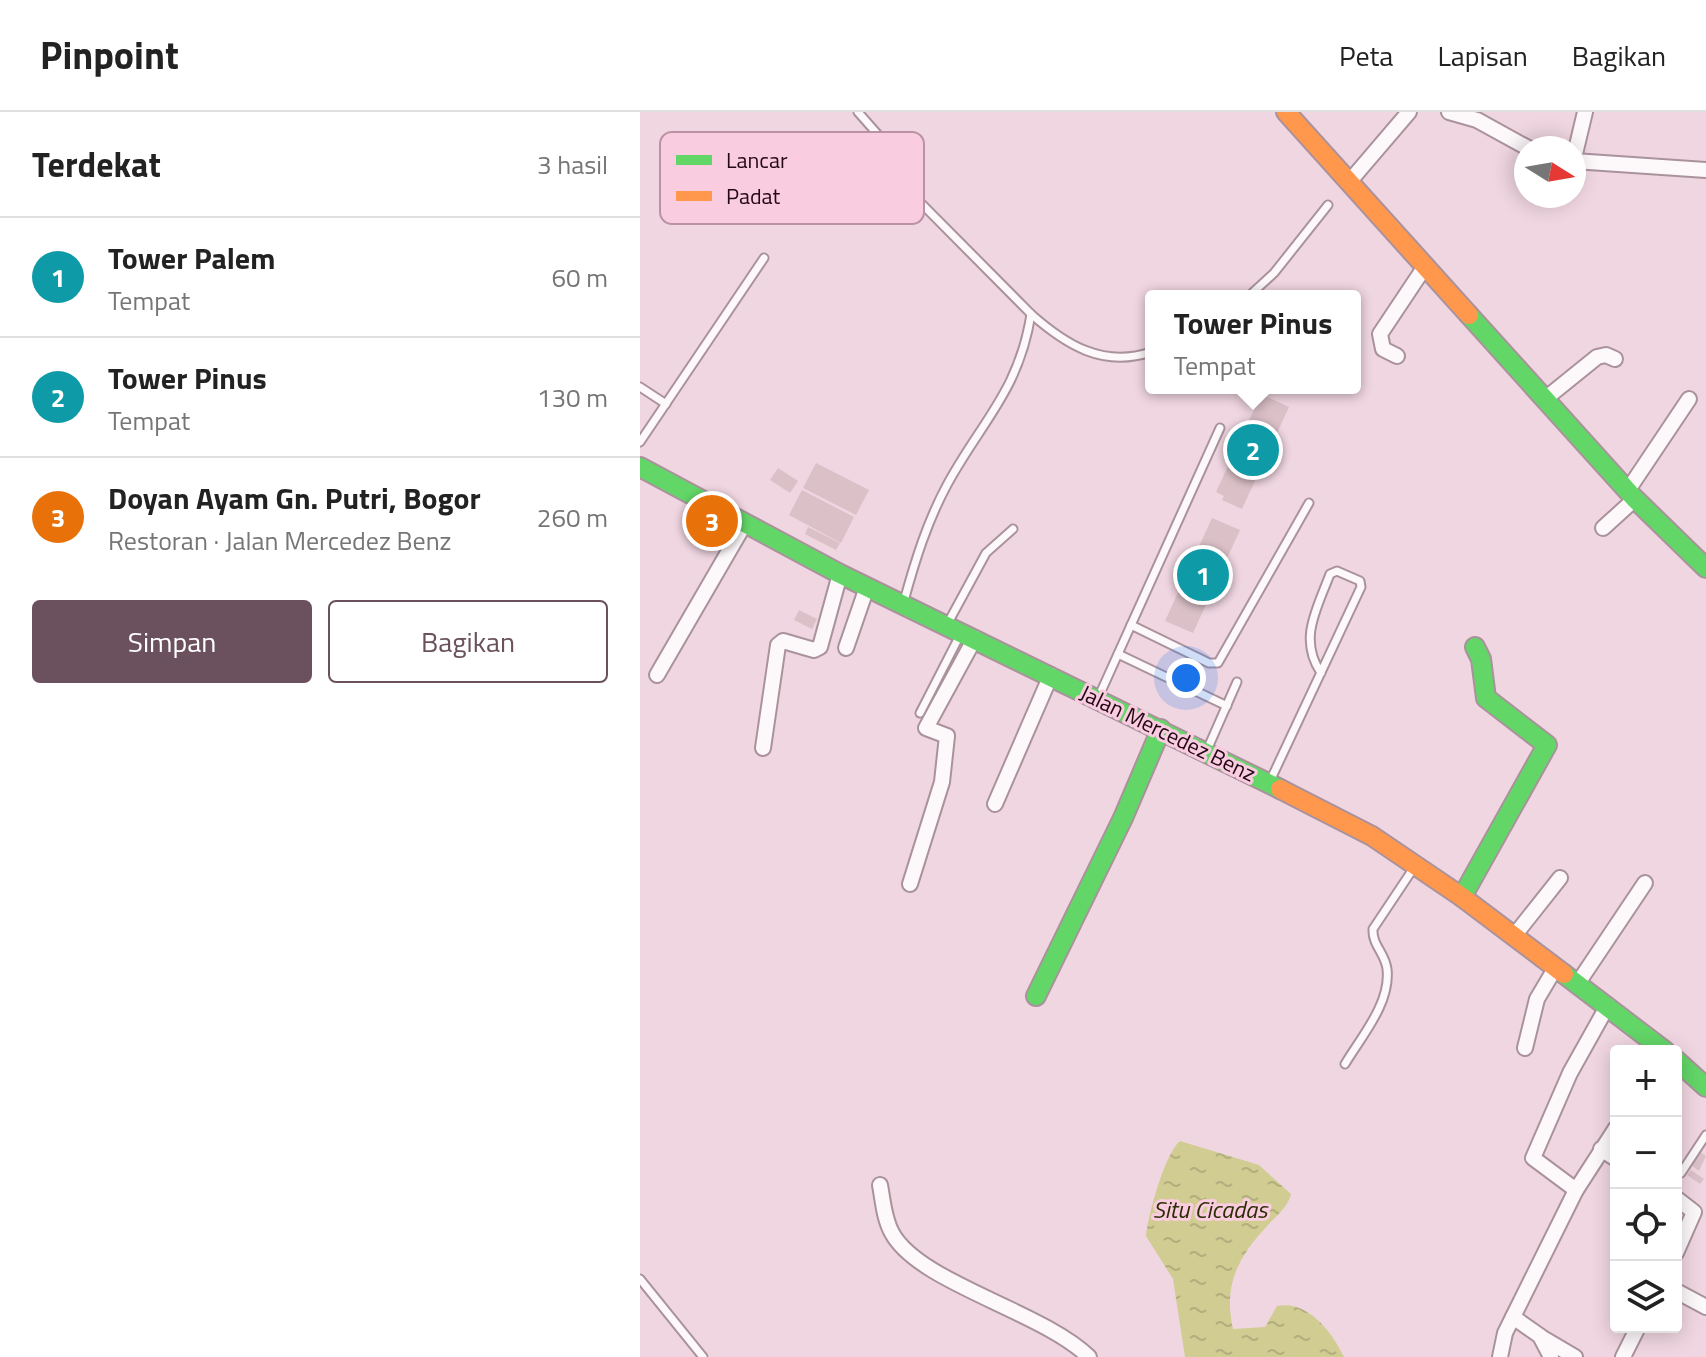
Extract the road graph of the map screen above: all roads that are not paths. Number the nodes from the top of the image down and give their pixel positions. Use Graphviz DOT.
graph roads {
  1 [pos="858,112"];
  2 [pos="1286,112"];
  3 [pos="1409,112"];
  4 [pos="1449,112"];
  5 [pos="1585,112"];
  6 [pos="1479,116"];
  7 [pos="876,132"];
  8 [pos="1580,136"];
  9 [pos="1514,139"];
  10 [pos="1586,161"];
  11 [pos="1706,170"];
  12 [pos="1350,181"];
  13 [pos="1328,205"];
  14 [pos="924,206"];
  15 [pos="764,258"];
  16 [pos="1426,265"];
  17 [pos="1256,290"];
  18 [pos="1031,314"];
  19 [pos="1145,353"];
  20 [pos="1397,356"];
  21 [pos="1615,359"];
  22 [pos="640,387"];
  23 [pos="1545,399"];
  24 [pos="1689,399"];
  25 [pos="666,404"];
  26 [pos="1220,428"];
  27 [pos="640,442"];
  28 [pos="640,467"];
  29 [pos="1631,495"];
  30 [pos="1309,503"];
  31 [pos="744,525"];
  32 [pos="1603,528"];
  33 [pos="1013,529"];
  34 [pos="1706,568"];
  35 [pos="840,574"];
  36 [pos="867,587"];
  37 [pos="904,604"];
  38 [pos="1131,625"];
  39 [pos="828,628"];
  40 [pos="962,631"];
  41 [pos="1475,647"];
  42 [pos="1118,654"];
  43 [pos="1321,673"];
  44 [pos="657,675"];
  45 [pos="1051,675"];
  46 [pos="1237,682"];
  47 [pos="1098,698"];
  48 [pos="1227,706"];
  49 [pos="920,713"];
  50 [pos="1161,729"];
  51 [pos="763,748"];
  52 [pos="1207,751"];
  53 [pos="1269,783"];
  54 [pos="995,804"];
  55 [pos="1416,864"];
  56 [pos="1560,878"];
  57 [pos="1645,883"];
  58 [pos="910,884"];
  59 [pos="1462,897"];
  60 [pos="1514,936"];
  61 [pos="1556,967"];
  62 [pos="1578,983"];
  63 [pos="1036,996"];
  64 [pos="1608,1005"];
  65 [pos="1658,1045"];
  66 [pos="1525,1048"];
  67 [pos="1682,1063"];
  68 [pos="1345,1064"];
  69 [pos="1702,1075"];
  70 [pos="1706,1135"];
  71 [pos="1610,1136"];
  72 [pos="1601,1149"];
  73 [pos="1610,1155"];
  74 [pos="1682,1171"];
  75 [pos="880,1185"];
  76 [pos="1576,1190"];
  77 [pos="1682,1202"];
  78 [pos="1682,1241"];
  79 [pos="640,1279"];
  80 [pos="1682,1294"];
  81 [pos="1706,1307"];
  82 [pos="1513,1317"];
  83 [pos="1635,1333"];
  84 [pos="1540,1336"];
  85 [pos="703,1357"];
  86 [pos="1089,1357"];
  87 [pos="1500,1357"];
  88 [pos="1551,1357"];
  89 [pos="1575,1357"];
  90 [pos="1623,1357"];
  1 -- 7 [label="lane"];
  2 -- 12 [label="street"];
  3 -- 12 [label="street"];
  4 -- 6 [label="street"];
  5 -- 8 [label="street"];
  6 -- 9 [label="street"];
  10 -- 11 [label="street"];
  12 -- 16 [label="street"];
  13 -- 17 [label="lane"];
  14 -- 18 [label="lane"];
  15 -- 25 [label="lane"];
  16 -- 20 [label="street"];
  16 -- 23 [label="street"];
  18 -- 19 [label="lane"];
  18 -- 37 [label="lane"];
  21 -- 23 [label="street"];
  22 -- 25 [label="lane"];
  23 -- 29 [label="street"];
  24 -- 29 [label="street"];
  25 -- 27 [label="lane"];
  26 -- 38 [label="lane"];
  28 -- 31 [label="street, Jalan Mercedez Benz"];
  29 -- 32 [label="street"];
  29 -- 34 [label="street"];
  30 -- 38 [label="lane"];
  31 -- 35 [label="street, Jalan Mercedez Benz"];
  31 -- 44 [label="street"];
  33 -- 40 [label="lane"];
  35 -- 36 [label="street, Jalan Mercedez Benz"];
  35 -- 39 [label="street"];
  36 -- 37 [label="street, Jalan Mercedez Benz"];
  36 -- 39 [label="street"];
  37 -- 40 [label="street, Jalan Mercedez Benz"];
  38 -- 42 [label="lane"];
  39 -- 51 [label="street"];
  40 -- 45 [label="street, Jalan Mercedez Benz"];
  40 -- 49 [label="lane"];
  40 -- 58 [label="street"];
  41 -- 59 [label="street"];
  42 -- 47 [label="lane"];
  42 -- 48 [label="lane"];
  43 -- 43 [label="lane"];
  43 -- 53 [label="lane"];
  45 -- 47 [label="street, Jalan Mercedez Benz"];
  45 -- 54 [label="street"];
  46 -- 48 [label="lane"];
  47 -- 50 [label="street, Jalan Mercedez Benz"];
  48 -- 52 [label="lane"];
  50 -- 52 [label="street, Jalan Mercedez Benz"];
  50 -- 63 [label="street"];
  52 -- 53 [label="street, Jalan Mercedez Benz"];
  53 -- 55 [label="street, Jalan Mercedez Benz"];
  55 -- 59 [label="street, Jalan Mercedez Benz"];
  55 -- 68 [label="lane"];
  56 -- 60 [label="street"];
  57 -- 62 [label="street"];
  59 -- 60 [label="street, Jalan Mercedez Benz"];
  60 -- 61 [label="street, Jalan Mercedez Benz"];
  61 -- 62 [label="street, Jalan Mercedez Benz"];
  61 -- 66 [label="street"];
  62 -- 64 [label="street, Jalan Mercedez Benz"];
  64 -- 65 [label="street, Jalan Mercedez Benz"];
  64 -- 76 [label="street"];
  67 -- 69 [label="street"];
  70 -- 74 [label="lane"];
  71 -- 72 [label="street"];
  72 -- 73 [label="street"];
  72 -- 76 [label="street"];
  75 -- 86 [label="street"];
  76 -- 82 [label="street"];
  77 -- 78 [label="street"];
  79 -- 85 [label="lane"];
  80 -- 81 [label="street"];
  82 -- 84 [label="street"];
  82 -- 87 [label="street"];
  83 -- 90 [label="street"];
  84 -- 88 [label="street"];
  84 -- 89 [label="street"];
}
